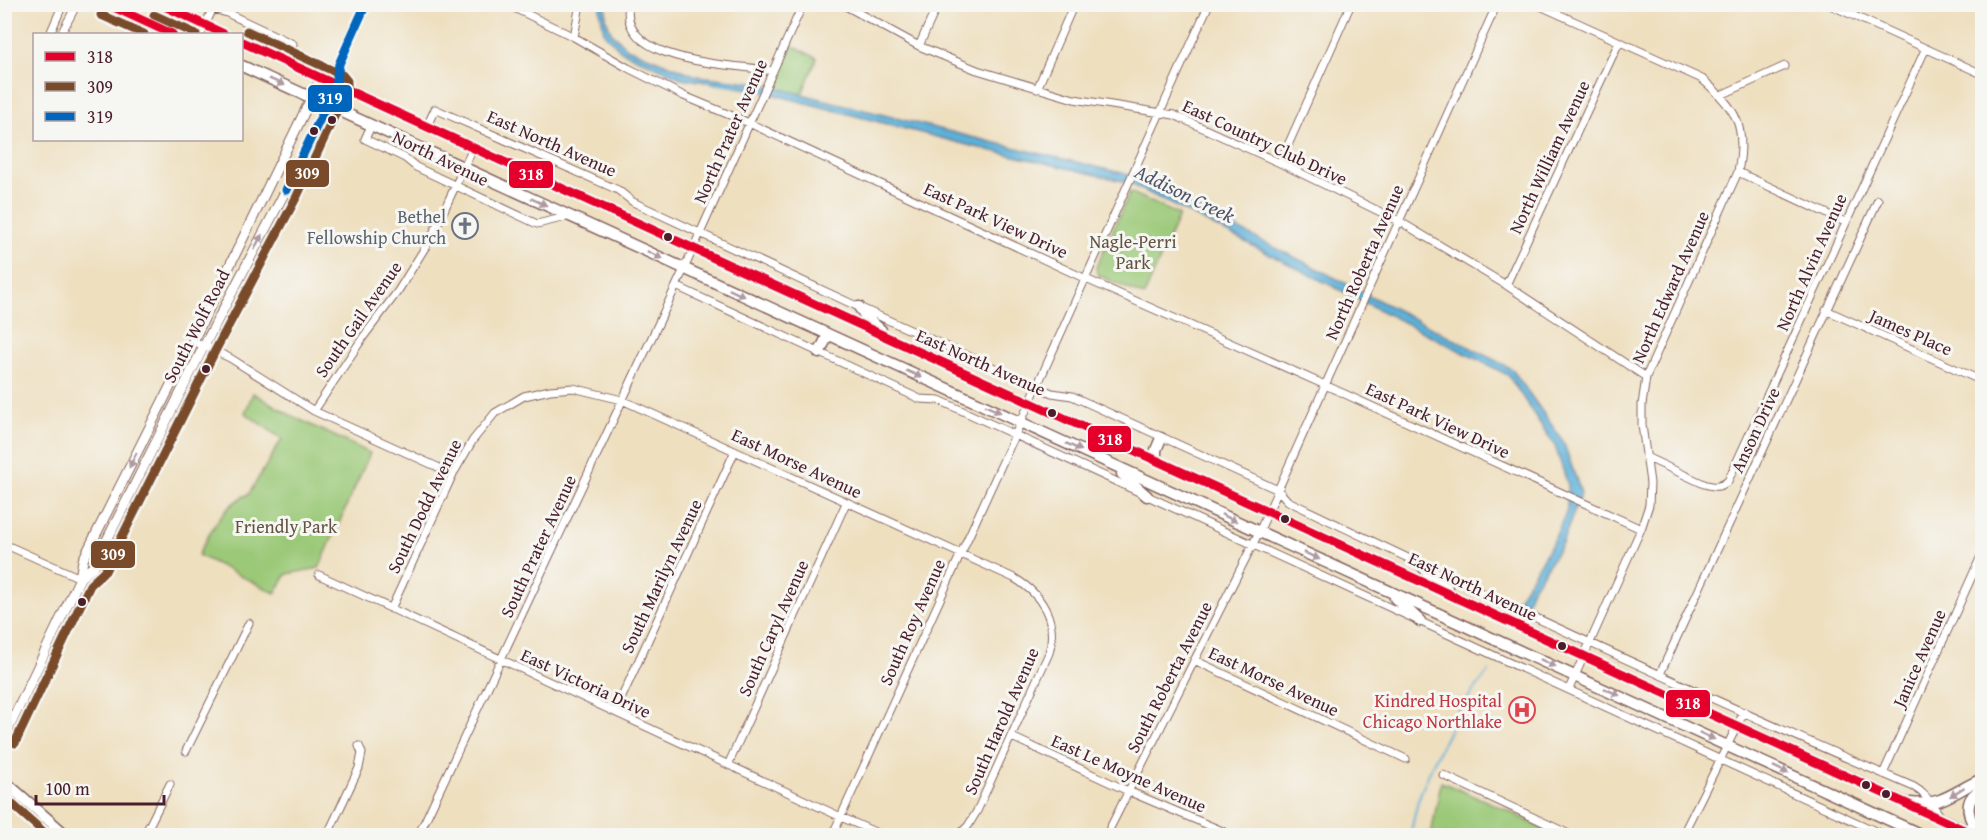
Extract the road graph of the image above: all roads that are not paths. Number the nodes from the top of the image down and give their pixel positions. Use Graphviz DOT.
graph roads {
  1 [pos="63,4"];
  2 [pos="106,4"];
  3 [pos="159,4"];
  4 [pos="196,4"];
  5 [pos="366,4"];
  6 [pos="506,4"];
  7 [pos="580,4"];
  8 [pos="629,4"];
  9 [pos="802,4"];
  10 [pos="842,4"];
  11 [pos="938,4"];
  12 [pos="1074,4"];
  13 [pos="1209,4"];
  14 [pos="1351,4"];
  15 [pos="1497,4"];
  16 [pos="1536,4"];
  17 [pos="1828,4"];
  18 [pos="75,5"];
  19 [pos="214,7"];
  20 [pos="203,30"];
  21 [pos="50,33"];
  22 [pos="61,33"];
  23 [pos="170,33"];
  24 [pos="220,33"];
  25 [pos="574,37"];
  26 [pos="243,42"];
  27 [pos="1619,42"];
  28 [pos="293,44"];
  29 [pos="919,46"];
  30 [pos="1925,50"];
  31 [pos="339,64"];
  32 [pos="243,66"];
  33 [pos="1785,66"];
  34 [pos="773,70"];
  35 [pos="1983,74"];
  36 [pos="321,78"];
  37 [pos="336,85"];
  38 [pos="1037,89"];
  39 [pos="1721,95"];
  40 [pos="312,98"];
  41 [pos="327,105"];
  42 [pos="1160,112"];
  43 [pos="749,123"];
  44 [pos="371,126"];
  45 [pos="427,126"];
  46 [pos="473,148"];
  47 [pos="1280,163"];
  48 [pos="464,168"];
  49 [pos="1738,172"];
  50 [pos="456,185"];
  51 [pos="1878,200"];
  52 [pos="570,216"];
  53 [pos="1399,221"];
  54 [pos="1845,222"];
  55 [pos="700,234"];
  56 [pos="693,248"];
  57 [pos="684,269"];
  58 [pos="1086,279"];
  59 [pos="1506,285"];
  60 [pos="676,286"];
  61 [pos="859,307"];
  62 [pos="1826,310"];
  63 [pos="828,335"];
  64 [pos="893,340"];
  65 [pos="193,341"];
  66 [pos="204,346"];
  67 [pos="819,353"];
  68 [pos="1646,377"];
  69 [pos="1983,381"];
  70 [pos="1325,385"];
  71 [pos="1037,387"];
  72 [pos="622,400"];
  73 [pos="1030,402"];
  74 [pos="314,411"];
  75 [pos="1021,422"];
  76 [pos="1015,435"];
  77 [pos="1161,438"];
  78 [pos="735,452"];
  79 [pos="1647,458"];
  80 [pos="1156,460"];
  81 [pos="1108,462"];
  82 [pos="453,474"];
  83 [pos="1278,490"];
  84 [pos="1147,496"];
  85 [pos="846,503"];
  86 [pos="1268,512"];
  87 [pos="1641,529"];
  88 [pos="1259,532"];
  89 [pos="4,544"];
  90 [pos="1253,544"];
  91 [pos="960,553"];
  92 [pos="1983,554"];
  93 [pos="1421,564"];
  94 [pos="319,575"];
  95 [pos="80,578"];
  96 [pos="1386,589"];
  97 [pos="1459,597"];
  98 [pos="391,609"];
  99 [pos="1420,621"];
  100 [pos="249,623"];
  101 [pos="1590,642"];
  102 [pos="1584,655"];
  103 [pos="501,660"];
  104 [pos="1194,660"];
  105 [pos="1660,674"];
  106 [pos="1575,676"];
  107 [pos="1569,689"];
  108 [pos="615,712"];
  109 [pos="1744,712"];
  110 [pos="1738,725"];
  111 [pos="1012,737"];
  112 [pos="4,738"];
  113 [pos="1728,746"];
  114 [pos="359,747"];
  115 [pos="186,751"];
  116 [pos="1406,759"];
  117 [pos="1721,759"];
  118 [pos="728,765"];
  119 [pos="1883,774"];
  120 [pos="1443,776"];
  121 [pos="1983,779"];
  122 [pos="4,781"];
  123 [pos="170,784"];
  124 [pos="1983,790"];
  125 [pos="1128,791"];
  126 [pos="1902,801"];
  127 [pos="1930,804"];
  128 [pos="841,817"];
  129 [pos="1884,817"];
  130 [pos="1943,820"];
  131 [pos="67,836"];
  132 [pos="144,836"];
  133 [pos="327,836"];
  134 [pos="418,836"];
  135 [pos="832,836"];
  136 [pos="884,836"];
  137 [pos="958,836"];
  138 [pos="1106,836"];
  139 [pos="1234,836"];
  140 [pos="1573,836"];
  141 [pos="1682,836"];
  142 [pos="1886,836"];
  143 [pos="1906,836"];
  144 [pos="1924,836"];
  145 [pos="1979,836"];
  1 -- 21 [label="street"];
  2 -- 23 [label="main road"];
  3 -- 20 [label="main road"];
  4 -- 19 [label="street"];
  5 -- 31 [label="main road"];
  6 -- 25 [label="street, East Park View Drive"];
  7 -- 25 [label="street"];
  8 -- 34 [label="street"];
  9 -- 34 [label="street, North Prater Avenue"];
  10 -- 29 [label="street, East Country Club Drive"];
  11 -- 29 [label="street"];
  12 -- 38 [label="street"];
  13 -- 42 [label="street, South Roy Avenue"];
  14 -- 47 [label="street"];
  15 -- 53 [label="street, North Roberta Avenue"];
  16 -- 27 [label="street"];
  17 -- 30 [label="street"];
  18 -- 22 [label="street"];
  19 -- 20 [label="street"];
  19 -- 28 [label="street"];
  20 -- 24 [label="main road"];
  25 -- 43 [label="street, East Park View Drive"];
  26 -- 36 [label="main road, East North Avenue"];
  27 -- 39 [label="street"];
  27 -- 59 [label="street, North William Avenue"];
  29 -- 38 [label="street, East Country Club Drive"];
  30 -- 35 [label="street"];
  30 -- 54 [label="street, North Alvin Avenue"];
  31 -- 36 [label="main road"];
  31 -- 37 [label="main road, South Wolf Road"];
  32 -- 40 [label="main road, one-way"];
  33 -- 39 [label="street"];
  34 -- 43 [label="street, North Prater Avenue"];
  36 -- 37 [label="main road, East North Avenue"];
  36 -- 40 [label="main road, South Wolf Road"];
  37 -- 41 [label="main road, South Wolf Road"];
  37 -- 45 [label="main road, East North Avenue"];
  38 -- 42 [label="street, East Country Club Drive"];
  39 -- 49 [label="street, North Edward Avenue"];
  40 -- 41 [label="main road"];
  40 -- 65 [label="main road, South Wolf Road"];
  41 -- 44 [label="main road"];
  66 -- 41 [label="main road, South Wolf Road, one-way"];
  42 -- 47 [label="street, East Country Club Drive"];
  42 -- 58 [label="street, South Roy Avenue"];
  43 -- 55 [label="street, North Prater Avenue"];
  43 -- 58 [label="street, East Park View Drive"];
  44 -- 48 [label="main road"];
  44 -- 50 [label="street, North Avenue"];
  45 -- 46 [label="main road, East North Avenue"];
  45 -- 55 [label="street, East North Avenue"];
  46 -- 48 [label="street, South Gail Avenue"];
  46 -- 56 [label="main road, East North Avenue"];
  47 -- 53 [label="street, East Country Club Drive"];
  48 -- 50 [label="street, South Gail Avenue"];
  48 -- 52 [label="main road, one-way"];
  49 -- 54 [label="street"];
  49 -- 68 [label="street, North Edward Avenue"];
  50 -- 52 [label="street, North Avenue"];
  50 -- 74 [label="street, South Gail Avenue"];
  51 -- 62 [label="street, Anson Drive"];
  52 -- 57 [label="main road, one-way"];
  53 -- 59 [label="street, East Country Club Drive"];
  53 -- 70 [label="street, North Roberta Avenue"];
  54 -- 79 [label="street, North Alvin Avenue"];
  55 -- 56 [label="street, North Prater Avenue"];
  55 -- 61 [label="street, East North Avenue"];
  56 -- 57 [label="street, North Prater Avenue"];
  56 -- 64 [label="main road, East North Avenue"];
  57 -- 60 [label="street, South Prater Avenue"];
  57 -- 63 [label="main road, one-way"];
  58 -- 70 [label="street, East Park View Drive"];
  58 -- 71 [label="street, South Roy Avenue"];
  59 -- 68 [label="street, East Country Club Drive"];
  60 -- 67 [label="street"];
  60 -- 72 [label="street, South Prater Avenue"];
  61 -- 64 [label="main road"];
  61 -- 71 [label="street, East North Avenue"];
  62 -- 69 [label="street, James Place"];
  62 -- 105 [label="street, Anson Drive"];
  63 -- 67 [label="main road"];
  63 -- 75 [label="main road, one-way"];
  64 -- 73 [label="main road, East North Avenue"];
  65 -- 66 [label="street"];
  65 -- 95 [label="main road, South Wolf Road, one-way"];
  66 -- 74 [label="street"];
  66 -- 95 [label="main road, South Wolf Road"];
  67 -- 76 [label="street"];
  68 -- 79 [label="street, North Edward Avenue"];
  70 -- 83 [label="street, North Roberta Avenue"];
  70 -- 87 [label="street, East Park View Drive"];
  71 -- 73 [label="street, South Roy Avenue"];
  71 -- 77 [label="street, East North Avenue"];
  72 -- 78 [label="street, East Morse Avenue"];
  72 -- 82 [label="street, South Dodd Avenue"];
  72 -- 103 [label="street, South Prater Avenue"];
  73 -- 75 [label="street, South Roy Avenue"];
  73 -- 80 [label="main road, East North Avenue"];
  74 -- 82 [label="street"];
  75 -- 76 [label="street, South Roy Avenue"];
  75 -- 81 [label="main road, one-way"];
  76 -- 84 [label="street"];
  76 -- 91 [label="street, South Roy Avenue"];
  77 -- 80 [label="main road"];
  77 -- 83 [label="street, East North Avenue"];
  78 -- 85 [label="street, East Morse Avenue"];
  78 -- 108 [label="street, South Marilyn Avenue"];
  79 -- 87 [label="street, North Edward Avenue"];
  80 -- 86 [label="main road, East North Avenue"];
  81 -- 84 [label="main road"];
  81 -- 88 [label="main road, one-way"];
  82 -- 98 [label="street, South Dodd Avenue"];
  83 -- 86 [label="street, North Roberta Avenue"];
  83 -- 93 [label="street, East North Avenue"];
  84 -- 90 [label="street"];
  85 -- 91 [label="street, East Morse Avenue"];
  85 -- 118 [label="street, South Caryl Avenue"];
  86 -- 88 [label="street, North Roberta Avenue"];
  86 -- 97 [label="main road, East North Avenue"];
  87 -- 101 [label="street, North Edward Avenue"];
  88 -- 90 [label="street, South Roberta Avenue"];
  88 -- 96 [label="main road, one-way"];
  89 -- 95 [label="street"];
  90 -- 99 [label="street"];
  90 -- 104 [label="street, South Roberta Avenue"];
  91 -- 111 [label="street, South Harold Avenue"];
  91 -- 128 [label="street, South Roy Avenue"];
  92 -- 119 [label="street, Janice Avenue"];
  93 -- 97 [label="main road"];
  93 -- 101 [label="street, East North Avenue"];
  94 -- 98 [label="street, East Victoria Drive"];
  95 -- 112 [label="main road, South Wolf Road"];
  96 -- 99 [label="main road"];
  96 -- 106 [label="main road, one-way"];
  97 -- 102 [label="main road, East North Avenue"];
  98 -- 103 [label="street, East Victoria Drive"];
  99 -- 107 [label="street"];
  100 -- 115 [label="street"];
  101 -- 102 [label="street, North Edward Avenue"];
  101 -- 105 [label="street, East North Avenue"];
  102 -- 106 [label="street, North Edward Avenue"];
  102 -- 110 [label="main road, East North Avenue"];
  103 -- 108 [label="street, East Victoria Drive"];
  103 -- 134 [label="street, South Prater Avenue"];
  104 -- 116 [label="street, East Morse Avenue"];
  104 -- 125 [label="street, South Roberta Avenue"];
  105 -- 109 [label="street, East North Avenue"];
  106 -- 107 [label="street, North Edward Avenue"];
  106 -- 113 [label="main road, one-way"];
  107 -- 117 [label="street"];
  108 -- 118 [label="street, East Victoria Drive"];
  109 -- 110 [label="street"];
  109 -- 119 [label="street, East North Avenue"];
  110 -- 113 [label="street"];
  110 -- 126 [label="main road, East North Avenue"];
  111 -- 125 [label="street, East Le Moyne Avenue"];
  111 -- 137 [label="street, South Harold Avenue"];
  113 -- 117 [label="street"];
  113 -- 129 [label="main road, one-way"];
  114 -- 133 [label="street"];
  117 -- 141 [label="street"];
  117 -- 142 [label="street"];
  118 -- 128 [label="street, East Victoria Drive"];
  119 -- 127 [label="street, East North Avenue"];
  120 -- 140 [label="street"];
  121 -- 127 [label="main road, one-way"];
  122 -- 131 [label="main road"];
  123 -- 132 [label="street"];
  124 -- 145 [label="main road"];
  125 -- 138 [label="street, South Roberta Avenue"];
  125 -- 139 [label="street, East Le Moyne Avenue"];
  126 -- 127 [label="main road"];
  126 -- 130 [label="main road, East North Avenue"];
  127 -- 130 [label="street, East North Avenue"];
  128 -- 135 [label="street, South Roy Avenue"];
  128 -- 136 [label="street"];
  129 -- 143 [label="main road"];
  129 -- 144 [label="main road"];
  130 -- 145 [label="main road"];
}
